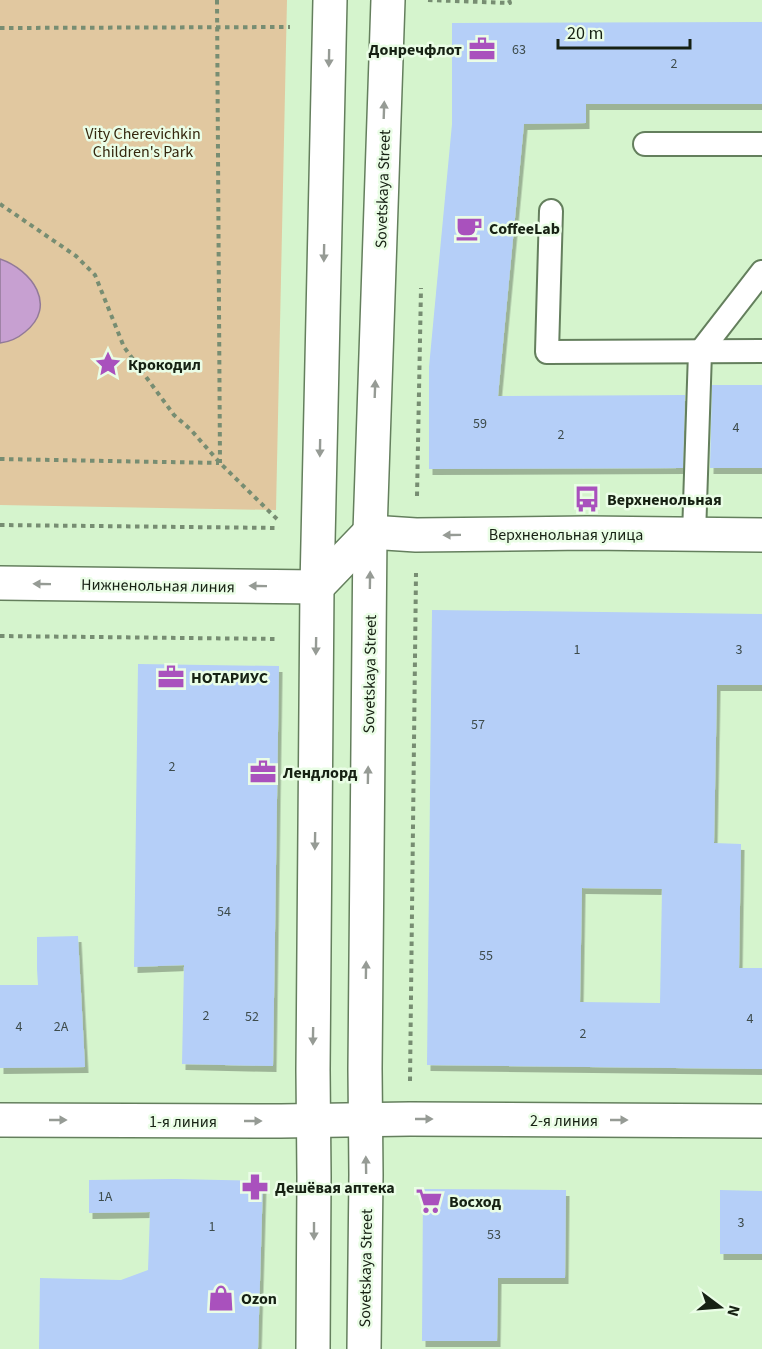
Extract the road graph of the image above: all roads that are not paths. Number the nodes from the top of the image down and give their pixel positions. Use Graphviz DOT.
graph roads {
  1 [pos="330,0"];
  2 [pos="388,0"];
  3 [pos="645,144"];
  4 [pos="762,144"];
  5 [pos="551,211"];
  6 [pos="762,272"];
  7 [pos="762,351"];
  8 [pos="700,352"];
  9 [pos="370,532"];
  10 [pos="694,535"];
  11 [pos="762,536"];
  12 [pos="0,584"];
  13 [pos="317,587"];
  14 [pos="0,1120"];
  15 [pos="313,1120"];
  16 [pos="365,1121"];
  17 [pos="762,1121"];
  18 [pos="313,1349"];
  19 [pos="364,1349"];
  1 -- 13 [label="main road, one-way"];
  9 -- 2 [label="main road, Sovetskaya Street, one-way"];
  3 -- 4 [label="lane"];
  5 -- 8 [label="lane"];
  6 -- 8 [label="lane"];
  7 -- 8 [label="lane"];
  8 -- 10 [label="lane"];
  10 -- 9 [label="main road, Верхненольная улица, one-way"];
  9 -- 13 [label="main road"];
  16 -- 9 [label="main road, Sovetskaya Street, one-way"];
  10 -- 11 [label="main road, Верхненольная улица"];
  13 -- 12 [label="main road, Нижненольная линия, one-way"];
  13 -- 15 [label="main road, one-way"];
  14 -- 15 [label="main road, 1-я линия, one-way"];
  15 -- 16 [label="main road, 1-я линия"];
  15 -- 18 [label="main road, one-way"];
  16 -- 17 [label="main road, 2-я линия, one-way"];
  19 -- 16 [label="main road, Sovetskaya Street, one-way"];
}
